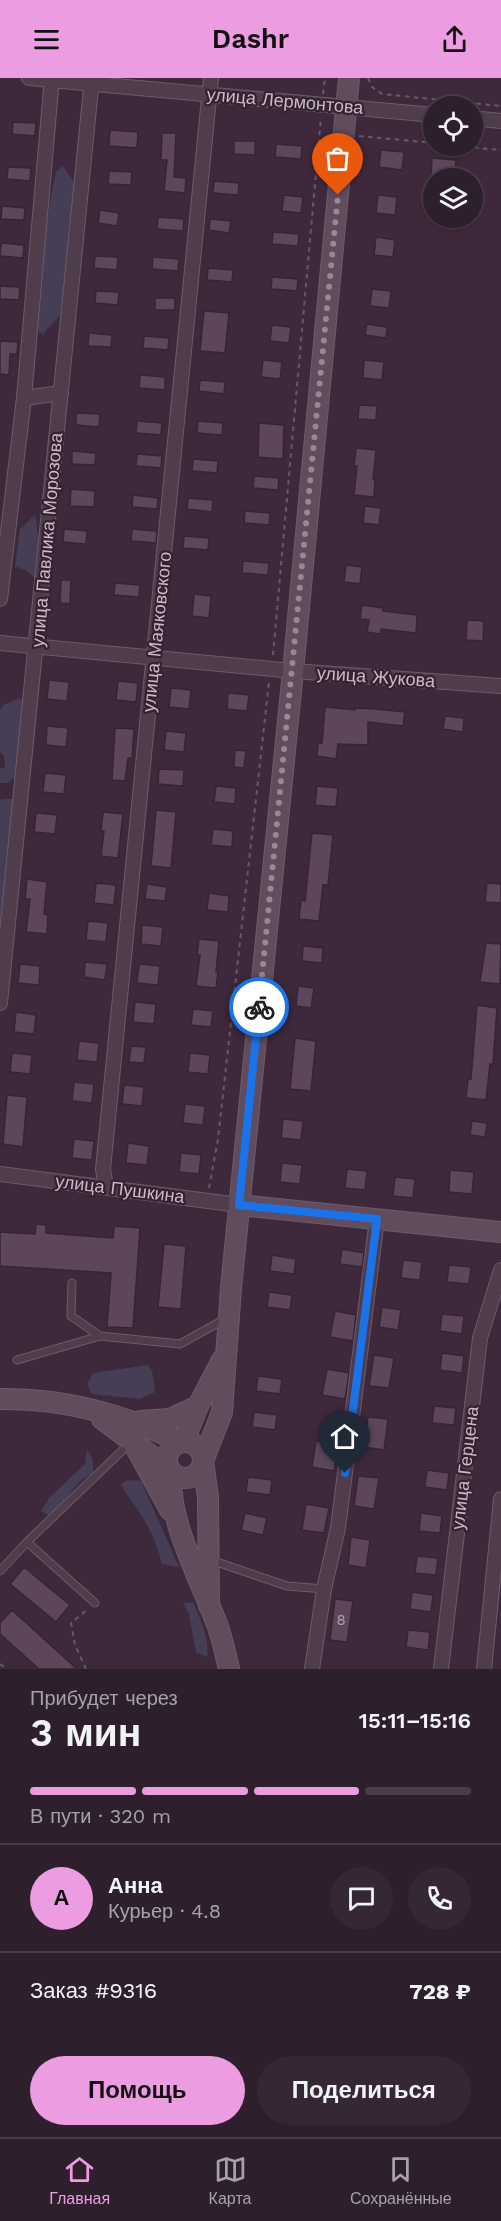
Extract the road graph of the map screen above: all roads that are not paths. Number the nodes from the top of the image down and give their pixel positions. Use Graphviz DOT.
graph roads {
  1 [pos="28,78"];
  2 [pos="211,78"];
  3 [pos="349,78"];
  4 [pos="52,79"];
  5 [pos="91,81"];
  6 [pos="210,95"];
  7 [pos="346,107"];
  8 [pos="423,113"];
  9 [pos="483,119"];
  10 [pos="501,121"];
  11 [pos="61,393"];
  12 [pos="24,398"];
  13 [pos="0,599"];
  14 [pos="0,643"];
  15 [pos="37,646"];
  16 [pos="155,657"];
  17 [pos="293,671"];
  18 [pos="501,687"];
  19 [pos="0,1003"];
  20 [pos="0,1174"];
  21 [pos="106,1187"];
  22 [pos="239,1205"];
  23 [pos="377,1219"];
  24 [pos="501,1232"];
  25 [pos="501,1270"];
  26 [pos="72,1283"];
  27 [pos="229,1317"];
  28 [pos="100,1336"];
  29 [pos="227,1350"];
  30 [pos="17,1360"];
  31 [pos="0,1399"];
  32 [pos="198,1406"];
  33 [pos="132,1432"];
  34 [pos="182,1441"];
  35 [pos="203,1461"];
  36 [pos="170,1470"];
  37 [pos="501,1499"];
  38 [pos="178,1523"];
  39 [pos="27,1542"];
  40 [pos="209,1559"];
  41 [pos="0,1571"];
  42 [pos="324,1589"];
  43 [pos="95,1603"];
  44 [pos="209,1606"];
  45 [pos="229,1669"];
  46 [pos="312,1669"];
  47 [pos="441,1669"];
  48 [pos="484,1669"];
  1 -- 4 [label="street, улица Лермонтова"];
  2 -- 6 [label="street, улица Маяковского"];
  3 -- 7 [label="main road"];
  4 -- 5 [label="street, улица Лермонтова"];
  4 -- 12 [label="street, улица Павлика Морозова"];
  5 -- 6 [label="street, улица Лермонтова"];
  5 -- 11 [label="street, улица Павлика Морозова"];
  6 -- 7 [label="street, улица Лермонтова"];
  6 -- 16 [label="street, улица Маяковского"];
  7 -- 8 [label="street, улица Лермонтова"];
  7 -- 17 [label="main road"];
  9 -- 10 [label="street"];
  11 -- 12 [label="street"];
  11 -- 15 [label="street, улица Павлика Морозова"];
  12 -- 13 [label="street, улица Павлика Морозова"];
  14 -- 15 [label="street, улица Жукова"];
  15 -- 16 [label="street, улица Жукова"];
  15 -- 19 [label="street, улица Павлика Морозова"];
  16 -- 17 [label="street, улица Жукова"];
  16 -- 21 [label="street, улица Маяковского"];
  17 -- 18 [label="street, улица Жукова"];
  17 -- 22 [label="main road"];
  20 -- 21 [label="street, улица Пушкина"];
  21 -- 22 [label="street, улица Пушкина"];
  22 -- 23 [label="main road"];
  22 -- 27 [label="main road"];
  23 -- 24 [label="main road"];
  23 -- 42 [label="street"];
  25 -- 47 [label="street, улица Герцена"];
  26 -- 28 [label="lane"];
  27 -- 28 [label="lane"];
  27 -- 29 [label="main road"];
  28 -- 30 [label="lane"];
  29 -- 32 [label="main road"];
  29 -- 35 [label="main road"];
  31 -- 33 [label="main road"];
  32 -- 33 [label="main road"];
  32 -- 34 [label="main road"];
  33 -- 34 [label="main road"];
  33 -- 36 [label="main road"];
  33 -- 38 [label="main road"];
  33 -- 39 [label="lane"];
  34 -- 35 [label="main road"];
  34 -- 36 [label="main road"];
  35 -- 36 [label="main road"];
  35 -- 40 [label="main road"];
  36 -- 38 [label="main road"];
  37 -- 48 [label="street"];
  38 -- 44 [label="main road"];
  39 -- 41 [label="lane"];
  39 -- 43 [label="lane"];
  40 -- 42 [label="lane"];
  40 -- 44 [label="main road"];
  42 -- 46 [label="street"];
  44 -- 45 [label="main road"];
}
